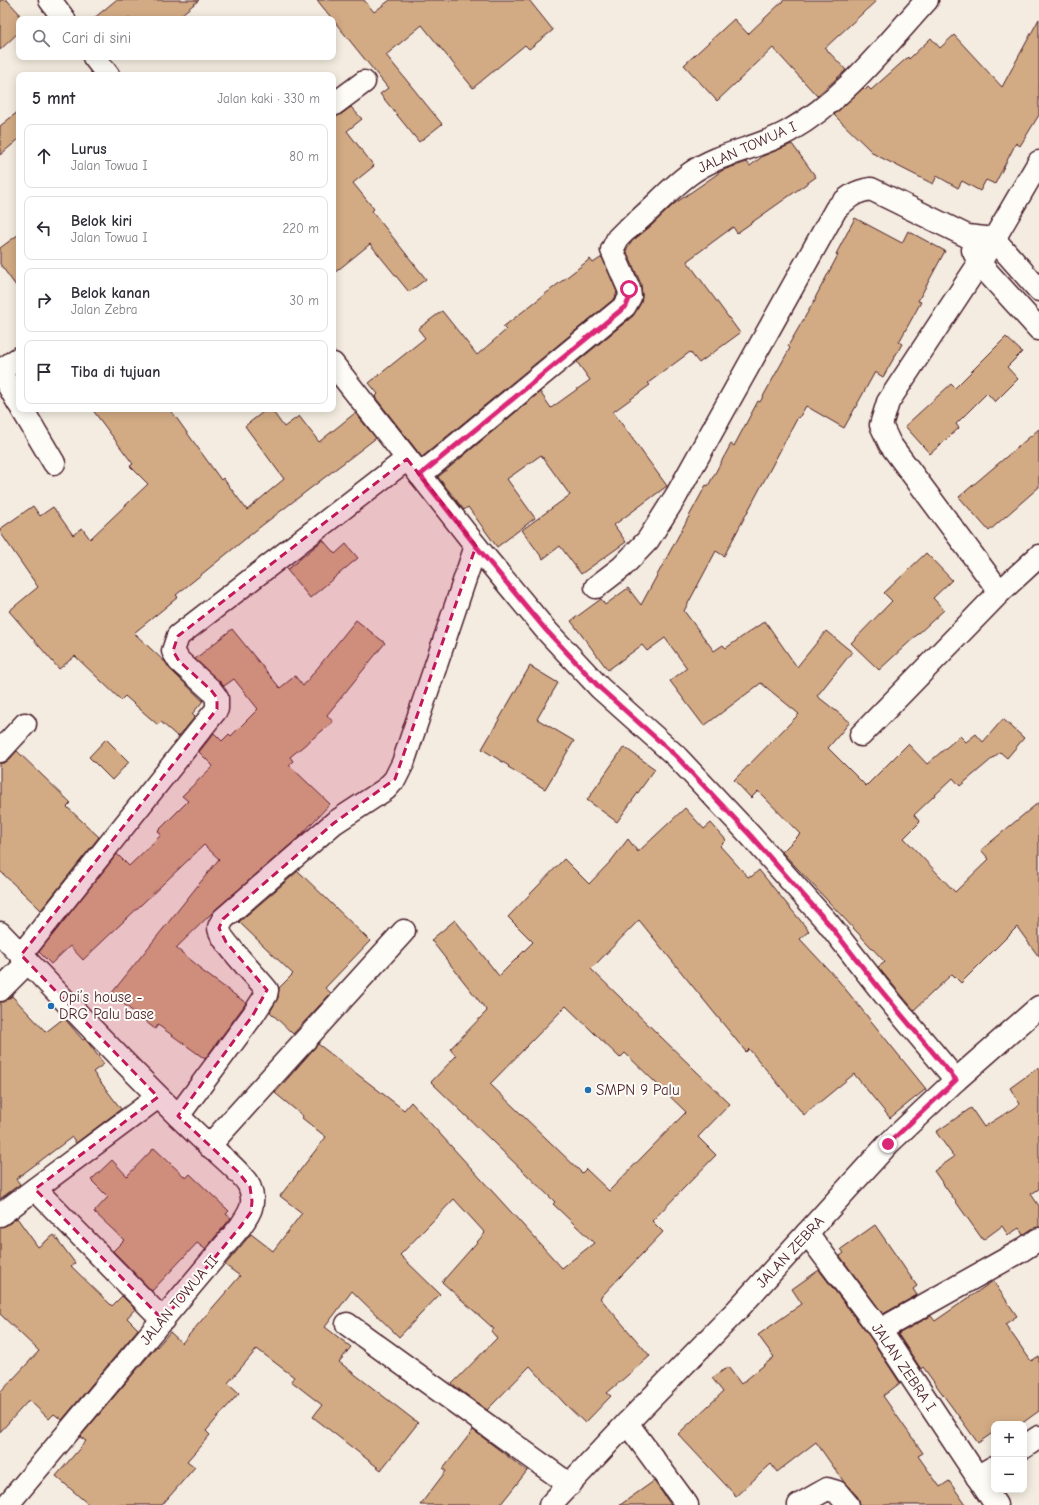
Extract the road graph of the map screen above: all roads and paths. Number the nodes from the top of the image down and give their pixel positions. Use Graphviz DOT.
graph roads {
  1 [pos="50,0"];
  2 [pos="927,0"];
  3 [pos="62,16"];
  4 [pos="96,60"];
  5 [pos="106,72"];
  6 [pos="364,82"];
  7 [pos="336,103"];
  8 [pos="1039,162"];
  9 [pos="967,236"];
  10 [pos="994,239"];
  11 [pos="979,263"];
  12 [pos="1039,290"];
  13 [pos="1039,329"];
  14 [pos="16,360"];
  15 [pos="336,368"];
  16 [pos="0,371"];
  17 [pos="16,399"];
  18 [pos="24,412"];
  19 [pos="54,463"];
  20 [pos="414,467"];
  21 [pos="476,546"];
  22 [pos="1039,556"];
  23 [pos="596,587"];
  24 [pos="1000,592"];
  25 [pos="25,724"];
  26 [pos="861,735"];
  27 [pos="0,751"];
  28 [pos="404,931"];
  29 [pos="0,933"];
  30 [pos="25,958"];
  31 [pos="0,990"];
  32 [pos="1039,1007"];
  33 [pos="956,1080"];
  34 [pos="158,1097"];
  35 [pos="178,1116"];
  36 [pos="209,1146"];
  37 [pos="35,1189"];
  38 [pos="0,1215"];
  39 [pos="808,1233"];
  40 [pos="1039,1239"];
  41 [pos="163,1320"];
  42 [pos="347,1324"];
  43 [pos="880,1330"];
  44 [pos="627,1423"];
  45 [pos="1039,1437"];
  46 [pos="1027,1445"];
  47 [pos="986,1472"];
  48 [pos="570,1485"];
  49 [pos="7,1505"];
  50 [pos="550,1505"];
  51 [pos="687,1505"];
  52 [pos="799,1505"];
  53 [pos="848,1505"];
  54 [pos="996,1505"];
  1 -- 3 [label="street"];
  2 -- 20 [label="street, JALAN TOWUA I"];
  4 -- 5 [label="street"];
  6 -- 7 [label="street"];
  8 -- 10 [label="street"];
  9 -- 10 [label="street"];
  9 -- 11 [label="street"];
  9 -- 23 [label="street"];
  10 -- 11 [label="street"];
  10 -- 12 [label="street"];
  11 -- 13 [label="street"];
  11 -- 24 [label="street"];
  14 -- 16 [label="street"];
  15 -- 20 [label="street"];
  16 -- 17 [label="street"];
  18 -- 19 [label="street"];
  20 -- 21 [label="street"];
  20 -- 30 [label="street"];
  21 -- 33 [label="street"];
  21 -- 35 [label="street"];
  22 -- 24 [label="street"];
  24 -- 26 [label="street"];
  25 -- 27 [label="street"];
  28 -- 36 [label="street"];
  29 -- 30 [label="street, JALAN TOWUA II"];
  30 -- 31 [label="street"];
  30 -- 34 [label="street, JALAN TOWUA II"];
  32 -- 33 [label="street, JALAN ZEBRA"];
  33 -- 39 [label="street, JALAN ZEBRA"];
  34 -- 35 [label="street, JALAN TOWUA II"];
  34 -- 37 [label="street"];
  35 -- 36 [label="street, JALAN TOWUA II"];
  36 -- 41 [label="street, JALAN TOWUA II"];
  37 -- 38 [label="street"];
  37 -- 41 [label="street"];
  39 -- 43 [label="street, JALAN ZEBRA I"];
  39 -- 44 [label="street, JALAN ZEBRA"];
  40 -- 43 [label="street"];
  41 -- 49 [label="street, JALAN TOWUA II"];
  42 -- 48 [label="street"];
  43 -- 47 [label="street, JALAN ZEBRA I"];
  44 -- 48 [label="street, JALAN ZEBRA"];
  44 -- 51 [label="street"];
  45 -- 46 [label="street"];
  47 -- 54 [label="street, JALAN ZEBRA I"];
  48 -- 50 [label="street, JALAN ZEBRA"];
  52 -- 53 [label="street"];
}
